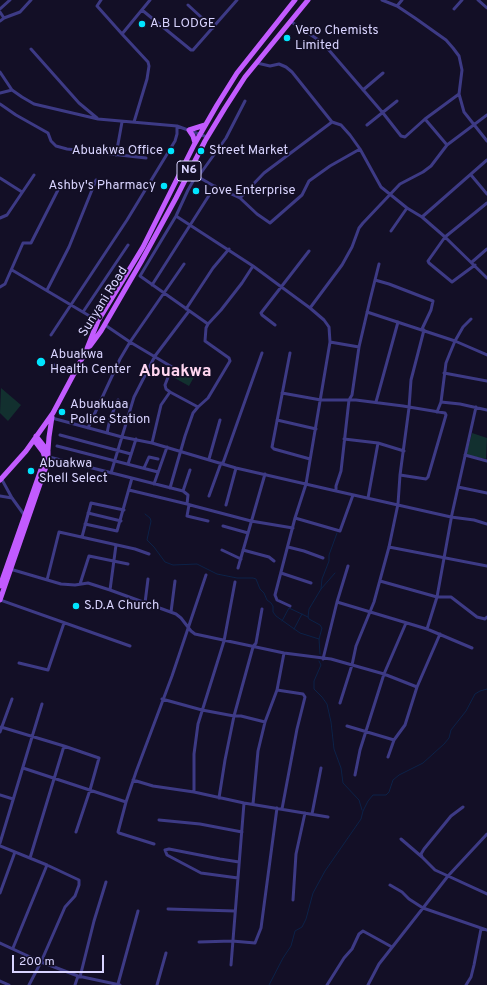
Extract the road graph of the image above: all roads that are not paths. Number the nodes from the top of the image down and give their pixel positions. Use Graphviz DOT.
graph roads {
  1 [pos="10,0"];
  2 [pos="31,0"];
  3 [pos="101,0"];
  4 [pos="150,0"];
  5 [pos="237,0"];
  6 [pos="295,0"];
  7 [pos="308,0"];
  8 [pos="382,0"];
  9 [pos="402,0"];
  10 [pos="462,0"];
  11 [pos="478,0"];
  12 [pos="188,5"];
  13 [pos="396,6"];
  14 [pos="487,8"];
  15 [pos="454,9"];
  16 [pos="142,10"];
  17 [pos="0,11"];
  18 [pos="4,18"];
  19 [pos="0,21"];
  20 [pos="290,21"];
  21 [pos="213,28"];
  22 [pos="122,34"];
  23 [pos="31,49"];
  24 [pos="257,63"];
  25 [pos="0,72"];
  26 [pos="383,73"];
  27 [pos="12,90"];
  28 [pos="363,90"];
  29 [pos="0,93"];
  30 [pos="460,94"];
  31 [pos="246,101"];
  32 [pos="397,101"];
  33 [pos="0,104"];
  34 [pos="383,113"];
  35 [pos="487,115"];
  36 [pos="98,119"];
  37 [pos="425,119"];
  38 [pos="122,122"];
  39 [pos="134,122"];
  40 [pos="332,122"];
  41 [pos="205,125"];
  42 [pos="367,125"];
  43 [pos="474,125"];
  44 [pos="177,126"];
  45 [pos="188,130"];
  46 [pos="200,134"];
  47 [pos="207,137"];
  48 [pos="487,141"];
  49 [pos="195,143"];
  50 [pos="447,145"];
  51 [pos="360,149"];
  52 [pos="116,155"];
  53 [pos="146,158"];
  54 [pos="487,160"];
  55 [pos="34,175"];
  56 [pos="471,175"];
  57 [pos="196,176"];
  58 [pos="0,178"];
  59 [pos="96,180"];
  60 [pos="215,186"];
  61 [pos="59,188"];
  62 [pos="22,192"];
  63 [pos="390,194"];
  64 [pos="487,194"];
  65 [pos="240,198"];
  66 [pos="487,204"];
  67 [pos="407,208"];
  68 [pos="176,216"];
  69 [pos="422,217"];
  70 [pos="0,218"];
  71 [pos="190,225"];
  72 [pos="391,231"];
  73 [pos="445,237"];
  74 [pos="128,245"];
  75 [pos="229,249"];
  76 [pos="487,249"];
  77 [pos="309,251"];
  78 [pos="184,264"];
  79 [pos="380,264"];
  80 [pos="473,264"];
  81 [pos="253,266"];
  82 [pos="12,270"];
  83 [pos="487,278"];
  84 [pos="375,280"];
  85 [pos="152,285"];
  86 [pos="0,287"];
  87 [pos="282,287"];
  88 [pos="47,290"];
  89 [pos="164,293"];
  90 [pos="70,305"];
  91 [pos="310,308"];
  92 [pos="187,310"];
  93 [pos="83,312"];
  94 [pos="367,312"];
  95 [pos="471,319"];
  96 [pos="98,321"];
  97 [pos="398,322"];
  98 [pos="208,324"];
  99 [pos="105,325"];
  100 [pos="275,325"];
  101 [pos="423,330"];
  102 [pos="51,335"];
  103 [pos="455,341"];
  104 [pos="130,342"];
  105 [pos="330,342"];
  106 [pos="359,347"];
  107 [pos="86,351"];
  108 [pos="262,353"];
  109 [pos="290,353"];
  110 [pos="487,355"];
  111 [pos="155,356"];
  112 [pos="52,364"];
  113 [pos="444,373"];
  114 [pos="73,374"];
  115 [pos="487,380"];
  116 [pos="170,392"];
  117 [pos="282,393"];
  118 [pos="118,400"];
  119 [pos="321,400"];
  120 [pos="349,400"];
  121 [pos="376,402"];
  122 [pos="441,402"];
  123 [pos="198,407"];
  124 [pos="476,407"];
  125 [pos="409,408"];
  126 [pos="487,410"];
  127 [pos="437,412"];
  128 [pos="52,416"];
  129 [pos="220,420"];
  130 [pos="277,420"];
  131 [pos="88,428"];
  132 [pos="316,428"];
  133 [pos="107,433"];
  134 [pos="60,435"];
  135 [pos="122,437"];
  136 [pos="35,438"];
  137 [pos="136,439"];
  138 [pos="344,439"];
  139 [pos="152,443"];
  140 [pos="378,443"];
  141 [pos="57,446"];
  142 [pos="167,447"];
  143 [pos="28,448"];
  144 [pos="40,448"];
  145 [pos="117,450"];
  146 [pos="404,450"];
  147 [pos="180,451"];
  148 [pos="49,454"];
  149 [pos="131,454"];
  150 [pos="465,455"];
  151 [pos="158,459"];
  152 [pos="209,459"];
  153 [pos="310,459"];
  154 [pos="114,460"];
  155 [pos="487,462"];
  156 [pos="222,463"];
  157 [pos="128,464"];
  158 [pos="144,468"];
  159 [pos="236,468"];
  160 [pos="190,470"];
  161 [pos="158,472"];
  162 [pos="111,473"];
  163 [pos="265,474"];
  164 [pos="400,475"];
  165 [pos="132,478"];
  166 [pos="1,479"];
  167 [pos="154,484"];
  168 [pos="306,484"];
  169 [pos="458,487"];
  170 [pos="170,488"];
  171 [pos="129,490"];
  172 [pos="183,491"];
  173 [pos="336,491"];
  174 [pos="487,493"];
  175 [pos="353,495"];
  176 [pos="0,496"];
  177 [pos="209,496"];
  178 [pos="12,498"];
  179 [pos="368,498"];
  180 [pos="188,504"];
  181 [pos="398,504"];
  182 [pos="226,505"];
  183 [pos="124,510"];
  184 [pos="88,513"];
  185 [pos="25,516"];
  186 [pos="451,516"];
  187 [pos="295,518"];
  188 [pos="121,521"];
  189 [pos="251,521"];
  190 [pos="208,522"];
  191 [pos="85,524"];
  192 [pos="487,524"];
  193 [pos="223,526"];
  194 [pos="293,528"];
  195 [pos="248,533"];
  196 [pos="82,537"];
  197 [pos="116,546"];
  198 [pos="288,547"];
  199 [pos="389,547"];
  200 [pos="222,550"];
  201 [pos="243,550"];
  202 [pos="149,554"];
  203 [pos="444,557"];
  204 [pos="323,558"];
  205 [pos="241,559"];
  206 [pos="114,561"];
  207 [pos="274,562"];
  208 [pos="128,564"];
  209 [pos="348,566"];
  210 [pos="487,566"];
  211 [pos="238,568"];
  212 [pos="6,570"];
  213 [pos="281,573"];
  214 [pos="206,575"];
  215 [pos="148,579"];
  216 [pos="47,580"];
  217 [pos="175,581"];
  218 [pos="380,581"];
  219 [pos="235,582"];
  220 [pos="311,583"];
  221 [pos="80,584"];
  222 [pos="0,586"];
  223 [pos="110,590"];
  224 [pos="436,597"];
  225 [pos="0,600"];
  226 [pos="337,602"];
  227 [pos="145,603"];
  228 [pos="290,606"];
  229 [pos="262,609"];
  230 [pos="370,611"];
  231 [pos="171,612"];
  232 [pos="487,617"];
  233 [pos="64,623"];
  234 [pos="406,623"];
  235 [pos="189,628"];
  236 [pos="427,629"];
  237 [pos="440,634"];
  238 [pos="224,641"];
  239 [pos="130,646"];
  240 [pos="253,647"];
  241 [pos="472,648"];
  242 [pos="284,653"];
  243 [pos="323,658"];
  244 [pos="20,663"];
  245 [pos="352,664"];
  246 [pos="384,674"];
  247 [pos="418,687"];
  248 [pos="277,690"];
  249 [pos="12,699"];
  250 [pos="162,699"];
  251 [pos="340,703"];
  252 [pos="42,704"];
  253 [pos="202,710"];
  254 [pos="234,716"];
  255 [pos="265,722"];
  256 [pos="347,726"];
  257 [pos="2,727"];
  258 [pos="366,731"];
  259 [pos="0,732"];
  260 [pos="32,736"];
  261 [pos="394,740"];
  262 [pos="64,746"];
  263 [pos="388,757"];
  264 [pos="23,768"];
  265 [pos="321,768"];
  266 [pos="355,775"];
  267 [pos="54,779"];
  268 [pos="134,780"];
  269 [pos="90,790"];
  270 [pos="194,792"];
  271 [pos="0,795"];
  272 [pos="219,798"];
  273 [pos="13,800"];
  274 [pos="126,802"];
  275 [pos="244,803"];
  276 [pos="253,804"];
  277 [pos="277,808"];
  278 [pos="463,808"];
  279 [pos="282,809"];
  280 [pos="305,813"];
  281 [pos="312,814"];
  282 [pos="328,817"];
  283 [pos="160,820"];
  284 [pos="76,832"];
  285 [pos="242,832"];
  286 [pos="487,834"];
  287 [pos="401,839"];
  288 [pos="0,844"];
  289 [pos="154,844"];
  290 [pos="15,852"];
  291 [pos="422,857"];
  292 [pos="30,858"];
  293 [pos="239,862"];
  294 [pos="47,865"];
  295 [pos="448,876"];
  296 [pos="238,878"];
  297 [pos="106,882"];
  298 [pos="390,885"];
  299 [pos="0,892"];
  300 [pos="487,894"];
  301 [pos="293,900"];
  302 [pos="423,908"];
  303 [pos="168,909"];
  304 [pos="138,911"];
  305 [pos="235,911"];
  306 [pos="481,929"];
  307 [pos="487,930"];
  308 [pos="232,941"];
  309 [pos="199,942"];
  310 [pos="0,943"];
  311 [pos="392,947"];
  312 [pos="12,948"];
  313 [pos="166,953"];
  314 [pos="41,962"];
  315 [pos="231,965"];
  316 [pos="79,976"];
  317 [pos="0,981"];
  318 [pos="9,985"];
  319 [pos="29,985"];
  320 [pos="75,985"];
  321 [pos="119,985"];
  322 [pos="157,985"];
  323 [pos="327,985"];
  324 [pos="368,985"];
  325 [pos="466,985"];
  1 -- 17 [label="street"];
  2 -- 18 [label="street"];
  3 -- 22 [label="street"];
  4 -- 16 [label="street"];
  5 -- 21 [label="street"];
  6 -- 41 [label="main road, Sunyani Road / N6"];
  7 -- 20 [label="main road, Sunyani Road / N6"];
  8 -- 13 [label="street"];
  9 -- 13 [label="street"];
  10 -- 15 [label="street"];
  11 -- 14 [label="street"];
  12 -- 21 [label="street"];
  13 -- 30 [label="street"];
  16 -- 21 [label="street"];
  16 -- 22 [label="street"];
  17 -- 18 [label="street"];
  18 -- 19 [label="street"];
  20 -- 24 [label="main road, Sunyani Road / N6"];
  20 -- 28 [label="street"];
  22 -- 39 [label="street"];
  23 -- 36 [label="street"];
  24 -- 40 [label="street"];
  24 -- 47 [label="main road, Sunyani Road / N6"];
  25 -- 27 [label="street"];
  26 -- 28 [label="street"];
  27 -- 29 [label="street"];
  27 -- 36 [label="street"];
  28 -- 34 [label="street"];
  30 -- 37 [label="street"];
  30 -- 43 [label="street"];
  31 -- 57 [label="street"];
  32 -- 34 [label="street"];
  33 -- 52 [label="street"];
  34 -- 37 [label="street"];
  34 -- 42 [label="street"];
  35 -- 43 [label="street"];
  36 -- 38 [label="street"];
  37 -- 50 [label="street"];
  38 -- 39 [label="street"];
  38 -- 52 [label="street"];
  39 -- 44 [label="street"];
  40 -- 51 [label="street"];
  40 -- 65 [label="street"];
  41 -- 45 [label="main road"];
  41 -- 46 [label="main road, Sunyani Road / N6"];
  43 -- 48 [label="street"];
  43 -- 50 [label="street"];
  44 -- 45 [label="street"];
  44 -- 90 [label="street"];
  45 -- 46 [label="street"];
  45 -- 49 [label="main road"];
  46 -- 47 [label="street"];
  46 -- 49 [label="main road, Sunyani Road / N6"];
  47 -- 99 [label="main road, Sunyani Road / N6"];
  49 -- 96 [label="main road, Sunyani Road / N6"];
  50 -- 63 [label="street"];
  51 -- 63 [label="street"];
  51 -- 65 [label="street"];
  52 -- 53 [label="street"];
  54 -- 56 [label="street"];
  55 -- 62 [label="street"];
  56 -- 64 [label="street"];
  56 -- 69 [label="street"];
  57 -- 60 [label="street"];
  57 -- 68 [label="street"];
  58 -- 62 [label="street"];
  59 -- 88 [label="street"];
  60 -- 65 [label="street"];
  60 -- 71 [label="street"];
  61 -- 82 [label="street"];
  62 -- 70 [label="street"];
  63 -- 67 [label="street"];
  63 -- 91 [label="street"];
  66 -- 73 [label="street"];
  67 -- 69 [label="street"];
  67 -- 72 [label="street"];
  68 -- 71 [label="street"];
  68 -- 85 [label="street"];
  69 -- 73 [label="street"];
  71 -- 75 [label="street"];
  71 -- 85 [label="street"];
  73 -- 80 [label="street"];
  73 -- 80 [label="street"];
  74 -- 93 [label="street"];
  75 -- 81 [label="street"];
  75 -- 92 [label="street"];
  76 -- 80 [label="street"];
  77 -- 87 [label="street"];
  78 -- 89 [label="street"];
  79 -- 84 [label="street"];
  80 -- 83 [label="street"];
  81 -- 87 [label="street"];
  81 -- 98 [label="street"];
  82 -- 86 [label="street"];
  82 -- 88 [label="street"];
  84 -- 94 [label="street"];
  84 -- 101 [label="street"];
  85 -- 89 [label="street"];
  87 -- 91 [label="street"];
  87 -- 100 [label="street"];
  88 -- 90 [label="street"];
  89 -- 92 [label="street"];
  89 -- 104 [label="street"];
  90 -- 93 [label="street"];
  90 -- 102 [label="street"];
  91 -- 105 [label="street"];
  92 -- 98 [label="street"];
  92 -- 111 [label="street"];
  93 -- 96 [label="street"];
  94 -- 97 [label="street"];
  94 -- 106 [label="street"];
  95 -- 103 [label="street"];
  96 -- 107 [label="main road, Sunyani Road / N6"];
  97 -- 101 [label="street"];
  97 -- 121 [label="street"];
  98 -- 123 [label="street"];
  99 -- 104 [label="street"];
  99 -- 107 [label="main road, Sunyani Road / N6"];
  101 -- 103 [label="street"];
  101 -- 125 [label="street"];
  103 -- 110 [label="street"];
  103 -- 113 [label="street"];
  104 -- 111 [label="street"];
  104 -- 131 [label="street"];
  105 -- 106 [label="street"];
  105 -- 119 [label="street"];
  106 -- 120 [label="street"];
  107 -- 114 [label="main road, N6"];
  108 -- 156 [label="street"];
  109 -- 117 [label="street"];
  111 -- 116 [label="street"];
  111 -- 135 [label="street"];
  112 -- 114 [label="street"];
  113 -- 115 [label="street"];
  113 -- 122 [label="street"];
  114 -- 128 [label="main road, N6"];
  116 -- 123 [label="street"];
  116 -- 139 [label="street"];
  117 -- 119 [label="street"];
  117 -- 130 [label="street"];
  118 -- 133 [label="street"];
  119 -- 120 [label="street"];
  119 -- 132 [label="street"];
  120 -- 121 [label="street"];
  120 -- 138 [label="street"];
  121 -- 125 [label="street"];
  122 -- 124 [label="street"];
  122 -- 127 [label="street"];
  123 -- 147 [label="street"];
  124 -- 126 [label="street"];
  124 -- 150 [label="street"];
  125 -- 127 [label="street"];
  125 -- 146 [label="street"];
  127 -- 164 [label="street"];
  128 -- 131 [label="street"];
  128 -- 136 [label="main road, N6"];
  128 -- 148 [label="main road"];
  129 -- 152 [label="street"];
  130 -- 132 [label="street"];
  130 -- 153 [label="street"];
  131 -- 133 [label="street"];
  132 -- 153 [label="street"];
  133 -- 135 [label="street"];
  134 -- 145 [label="street"];
  135 -- 137 [label="street"];
  135 -- 145 [label="street"];
  136 -- 143 [label="main road, N6"];
  136 -- 144 [label="main road"];
  136 -- 148 [label="main road"];
  137 -- 139 [label="street"];
  137 -- 149 [label="street"];
  138 -- 140 [label="street"];
  138 -- 173 [label="street"];
  139 -- 142 [label="street"];
  140 -- 146 [label="street"];
  140 -- 179 [label="street"];
  141 -- 154 [label="street"];
  142 -- 147 [label="street"];
  142 -- 161 [label="street"];
  143 -- 144 [label="main road"];
  143 -- 166 [label="main road, N6"];
  144 -- 185 [label="main road"];
  145 -- 149 [label="street"];
  145 -- 154 [label="street"];
  146 -- 164 [label="street"];
  147 -- 152 [label="street"];
  147 -- 170 [label="street"];
  148 -- 162 [label="street"];
  148 -- 212 [label="main road"];
  149 -- 157 [label="street"];
  150 -- 155 [label="street"];
  150 -- 169 [label="street"];
  151 -- 158 [label="street"];
  152 -- 156 [label="street"];
  153 -- 168 [label="street"];
  154 -- 157 [label="street"];
  154 -- 162 [label="street"];
  156 -- 159 [label="street"];
  156 -- 177 [label="street"];
  157 -- 158 [label="street"];
  158 -- 161 [label="street"];
  159 -- 163 [label="street"];
  159 -- 182 [label="street"];
  160 -- 172 [label="street"];
  161 -- 167 [label="street"];
  162 -- 165 [label="street"];
  163 -- 168 [label="street"];
  163 -- 189 [label="street"];
  164 -- 181 [label="street"];
  165 -- 167 [label="street"];
  165 -- 171 [label="street"];
  166 -- 178 [label="street"];
  167 -- 170 [label="street"];
  168 -- 173 [label="street"];
  168 -- 187 [label="street"];
  169 -- 174 [label="street"];
  169 -- 186 [label="street"];
  170 -- 172 [label="street"];
  171 -- 180 [label="street"];
  171 -- 183 [label="street"];
  172 -- 180 [label="street"];
  173 -- 175 [label="street"];
  175 -- 179 [label="street"];
  175 -- 187 [label="street"];
  176 -- 178 [label="street"];
  178 -- 185 [label="street"];
  179 -- 181 [label="street"];
  180 -- 189 [label="street"];
  180 -- 190 [label="street"];
  181 -- 186 [label="street"];
  181 -- 199 [label="street"];
  183 -- 184 [label="street"];
  183 -- 188 [label="street"];
  184 -- 188 [label="street"];
  184 -- 191 [label="street"];
  185 -- 212 [label="main road"];
  186 -- 192 [label="street"];
  186 -- 203 [label="street"];
  187 -- 194 [label="street"];
  188 -- 191 [label="street"];
  189 -- 194 [label="street"];
  189 -- 195 [label="street"];
  191 -- 196 [label="street"];
  193 -- 195 [label="street"];
  194 -- 198 [label="street"];
  195 -- 201 [label="street"];
  196 -- 197 [label="street"];
  196 -- 216 [label="street"];
  197 -- 202 [label="street"];
  197 -- 206 [label="street"];
  198 -- 204 [label="street"];
  198 -- 213 [label="street"];
  199 -- 203 [label="street"];
  199 -- 218 [label="street"];
  200 -- 205 [label="street"];
  201 -- 205 [label="street"];
  201 -- 207 [label="street"];
  203 -- 210 [label="street"];
  203 -- 224 [label="street"];
  205 -- 211 [label="street"];
  206 -- 208 [label="street"];
  206 -- 221 [label="street"];
  206 -- 223 [label="street"];
  209 -- 226 [label="street"];
  212 -- 216 [label="street"];
  212 -- 222 [label="main road"];
  212 -- 225 [label="main road"];
  213 -- 220 [label="street"];
  213 -- 228 [label="street"];
  214 -- 235 [label="street"];
  215 -- 227 [label="street"];
  216 -- 221 [label="street"];
  217 -- 231 [label="street"];
  218 -- 224 [label="street"];
  218 -- 230 [label="street"];
  219 -- 238 [label="street"];
  221 -- 223 [label="street"];
  223 -- 227 [label="street"];
  224 -- 232 [label="street"];
  224 -- 236 [label="street"];
  225 -- 233 [label="street"];
  226 -- 230 [label="street"];
  226 -- 243 [label="street"];
  227 -- 231 [label="street"];
  229 -- 240 [label="street"];
  230 -- 234 [label="street"];
  230 -- 245 [label="street"];
  231 -- 235 [label="street"];
  233 -- 239 [label="street"];
  233 -- 244 [label="street"];
  234 -- 236 [label="street"];
  234 -- 246 [label="street"];
  235 -- 238 [label="street"];
  235 -- 250 [label="street"];
  236 -- 237 [label="street"];
  237 -- 241 [label="street"];
  237 -- 247 [label="street"];
  238 -- 240 [label="street"];
  238 -- 253 [label="street"];
  240 -- 242 [label="street"];
  240 -- 254 [label="street"];
  242 -- 243 [label="street"];
  242 -- 248 [label="street"];
  243 -- 245 [label="street"];
  245 -- 246 [label="street"];
  245 -- 251 [label="street"];
  246 -- 247 [label="street"];
  246 -- 258 [label="street"];
  247 -- 261 [label="street"];
  248 -- 255 [label="street"];
  248 -- 279 [label="street"];
  249 -- 257 [label="street"];
  250 -- 253 [label="street"];
  250 -- 268 [label="street"];
  252 -- 260 [label="street"];
  253 -- 254 [label="street"];
  253 -- 270 [label="street"];
  254 -- 255 [label="street"];
  254 -- 272 [label="street"];
  255 -- 276 [label="street"];
  256 -- 258 [label="street"];
  257 -- 259 [label="street"];
  257 -- 260 [label="street"];
  258 -- 261 [label="street"];
  258 -- 266 [label="street"];
  260 -- 262 [label="street"];
  260 -- 264 [label="street"];
  261 -- 263 [label="street"];
  262 -- 267 [label="street"];
  262 -- 269 [label="street"];
  264 -- 267 [label="street"];
  264 -- 273 [label="street"];
  265 -- 281 [label="street"];
  267 -- 269 [label="street"];
  267 -- 292 [label="street"];
  268 -- 270 [label="street"];
  268 -- 274 [label="street"];
  269 -- 274 [label="street"];
  269 -- 284 [label="street"];
  270 -- 272 [label="street"];
  271 -- 273 [label="street"];
  272 -- 275 [label="street"];
  273 -- 288 [label="street"];
  274 -- 289 [label="street"];
  275 -- 276 [label="street"];
  275 -- 285 [label="street"];
  276 -- 277 [label="street"];
  277 -- 279 [label="street"];
  277 -- 308 [label="street"];
  278 -- 291 [label="street"];
  279 -- 280 [label="street"];
  280 -- 281 [label="street"];
  280 -- 301 [label="street"];
  281 -- 282 [label="street"];
  283 -- 285 [label="street"];
  285 -- 293 [label="street"];
  286 -- 295 [label="street"];
  287 -- 291 [label="street"];
  288 -- 290 [label="street"];
  290 -- 292 [label="street"];
  290 -- 299 [label="street"];
  291 -- 295 [label="street"];
  292 -- 294 [label="street"];
  293 -- 296 [label="street"];
  293 -- 296 [label="street"];
  294 -- 312 [label="street"];
  294 -- 314 [label="street"];
  295 -- 300 [label="street"];
  295 -- 302 [label="street"];
  296 -- 305 [label="street"];
  297 -- 316 [label="street"];
  298 -- 302 [label="street"];
  302 -- 306 [label="street"];
  302 -- 311 [label="street"];
  303 -- 305 [label="street"];
  304 -- 321 [label="street"];
  305 -- 308 [label="street"];
  306 -- 307 [label="street"];
  306 -- 325 [label="street"];
  308 -- 309 [label="street"];
  308 -- 315 [label="street"];
  310 -- 312 [label="street"];
  311 -- 323 [label="street"];
  311 -- 324 [label="street"];
  312 -- 314 [label="street"];
  313 -- 322 [label="street"];
  314 -- 316 [label="street"];
  314 -- 319 [label="street"];
  316 -- 320 [label="street"];
  316 -- 321 [label="street"];
  317 -- 318 [label="street"];
}
